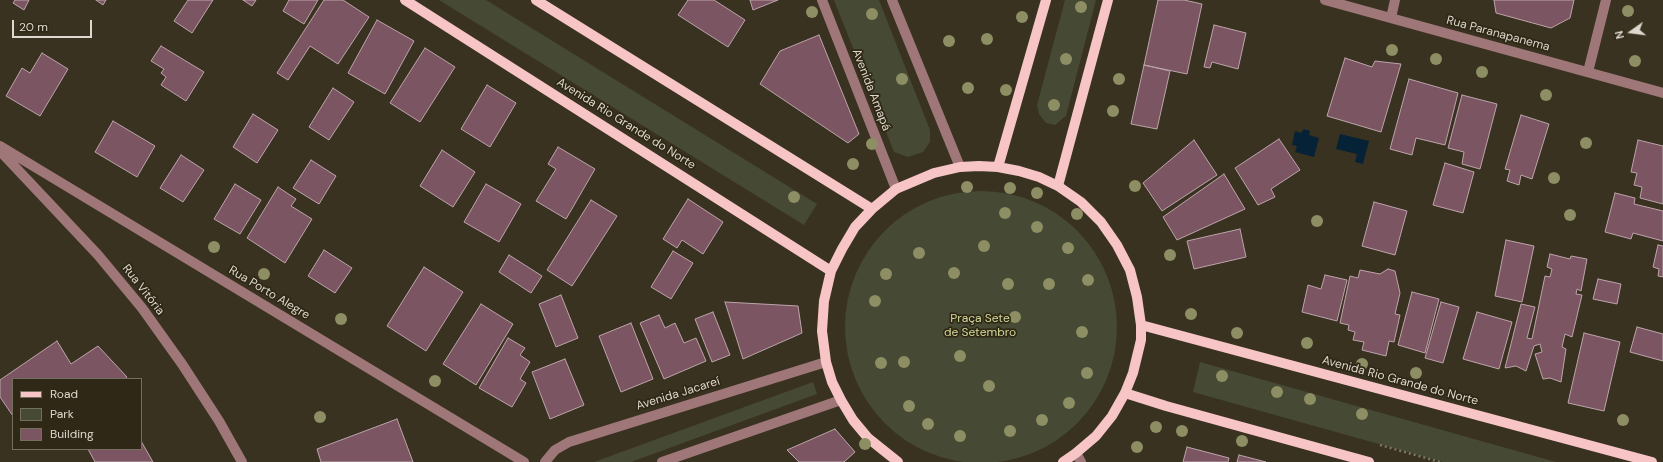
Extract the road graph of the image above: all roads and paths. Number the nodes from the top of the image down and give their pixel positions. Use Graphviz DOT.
graph roads {
  1 [pos="405,0"];
  2 [pos="536,0"];
  3 [pos="822,0"];
  4 [pos="892,0"];
  5 [pos="1046,0"];
  6 [pos="1108,0"];
  7 [pos="1325,0"];
  8 [pos="1395,0"];
  9 [pos="1606,0"];
  10 [pos="1391,18"];
  11 [pos="1588,72"];
  12 [pos="1663,93"];
  13 [pos="0,146"];
  14 [pos="0,152"];
  15 [pos="960,167"];
  16 [pos="998,167"];
  17 [pos="1058,186"];
  18 [pos="896,189"];
  19 [pos="872,209"];
  20 [pos="831,271"];
  21 [pos="1141,325"];
  22 [pos="826,362"];
  23 [pos="1125,393"];
  24 [pos="841,400"];
  25 [pos="1078,458"];
  26 [pos="242,462"];
  27 [pos="524,462"];
  28 [pos="546,462"];
  29 [pos="662,462"];
  30 [pos="898,462"];
  31 [pos="1063,462"];
  32 [pos="1369,462"];
  33 [pos="1652,462"];
  1 -- 20 [label="main road, Avenida Rio Grande do Norte"];
  2 -- 19 [label="main road"];
  3 -- 18 [label="street, Avenida Amapá"];
  4 -- 15 [label="street"];
  5 -- 16 [label="main road"];
  6 -- 17 [label="main road"];
  7 -- 10 [label="street, Rua Paranapanema"];
  8 -- 10 [label="street"];
  9 -- 11 [label="street"];
  10 -- 11 [label="street, Rua Paranapanema"];
  11 -- 12 [label="street, Rua Paranapanema"];
  13 -- 27 [label="street, Rua Porto Alegre"];
  14 -- 26 [label="street, Rua Vitória"];
  15 -- 16 [label="main road"];
  15 -- 18 [label="main road"];
  16 -- 17 [label="main road"];
  17 -- 21 [label="main road"];
  18 -- 19 [label="main road"];
  19 -- 20 [label="main road"];
  20 -- 22 [label="main road"];
  21 -- 23 [label="main road"];
  21 -- 33 [label="main road, Avenida Rio Grande do Norte"];
  22 -- 24 [label="main road"];
  22 -- 28 [label="street, Avenida Jacareí"];
  23 -- 25 [label="main road"];
  23 -- 32 [label="main road"];
  24 -- 29 [label="street"];
  24 -- 30 [label="main road"];
  25 -- 31 [label="main road"];
}
